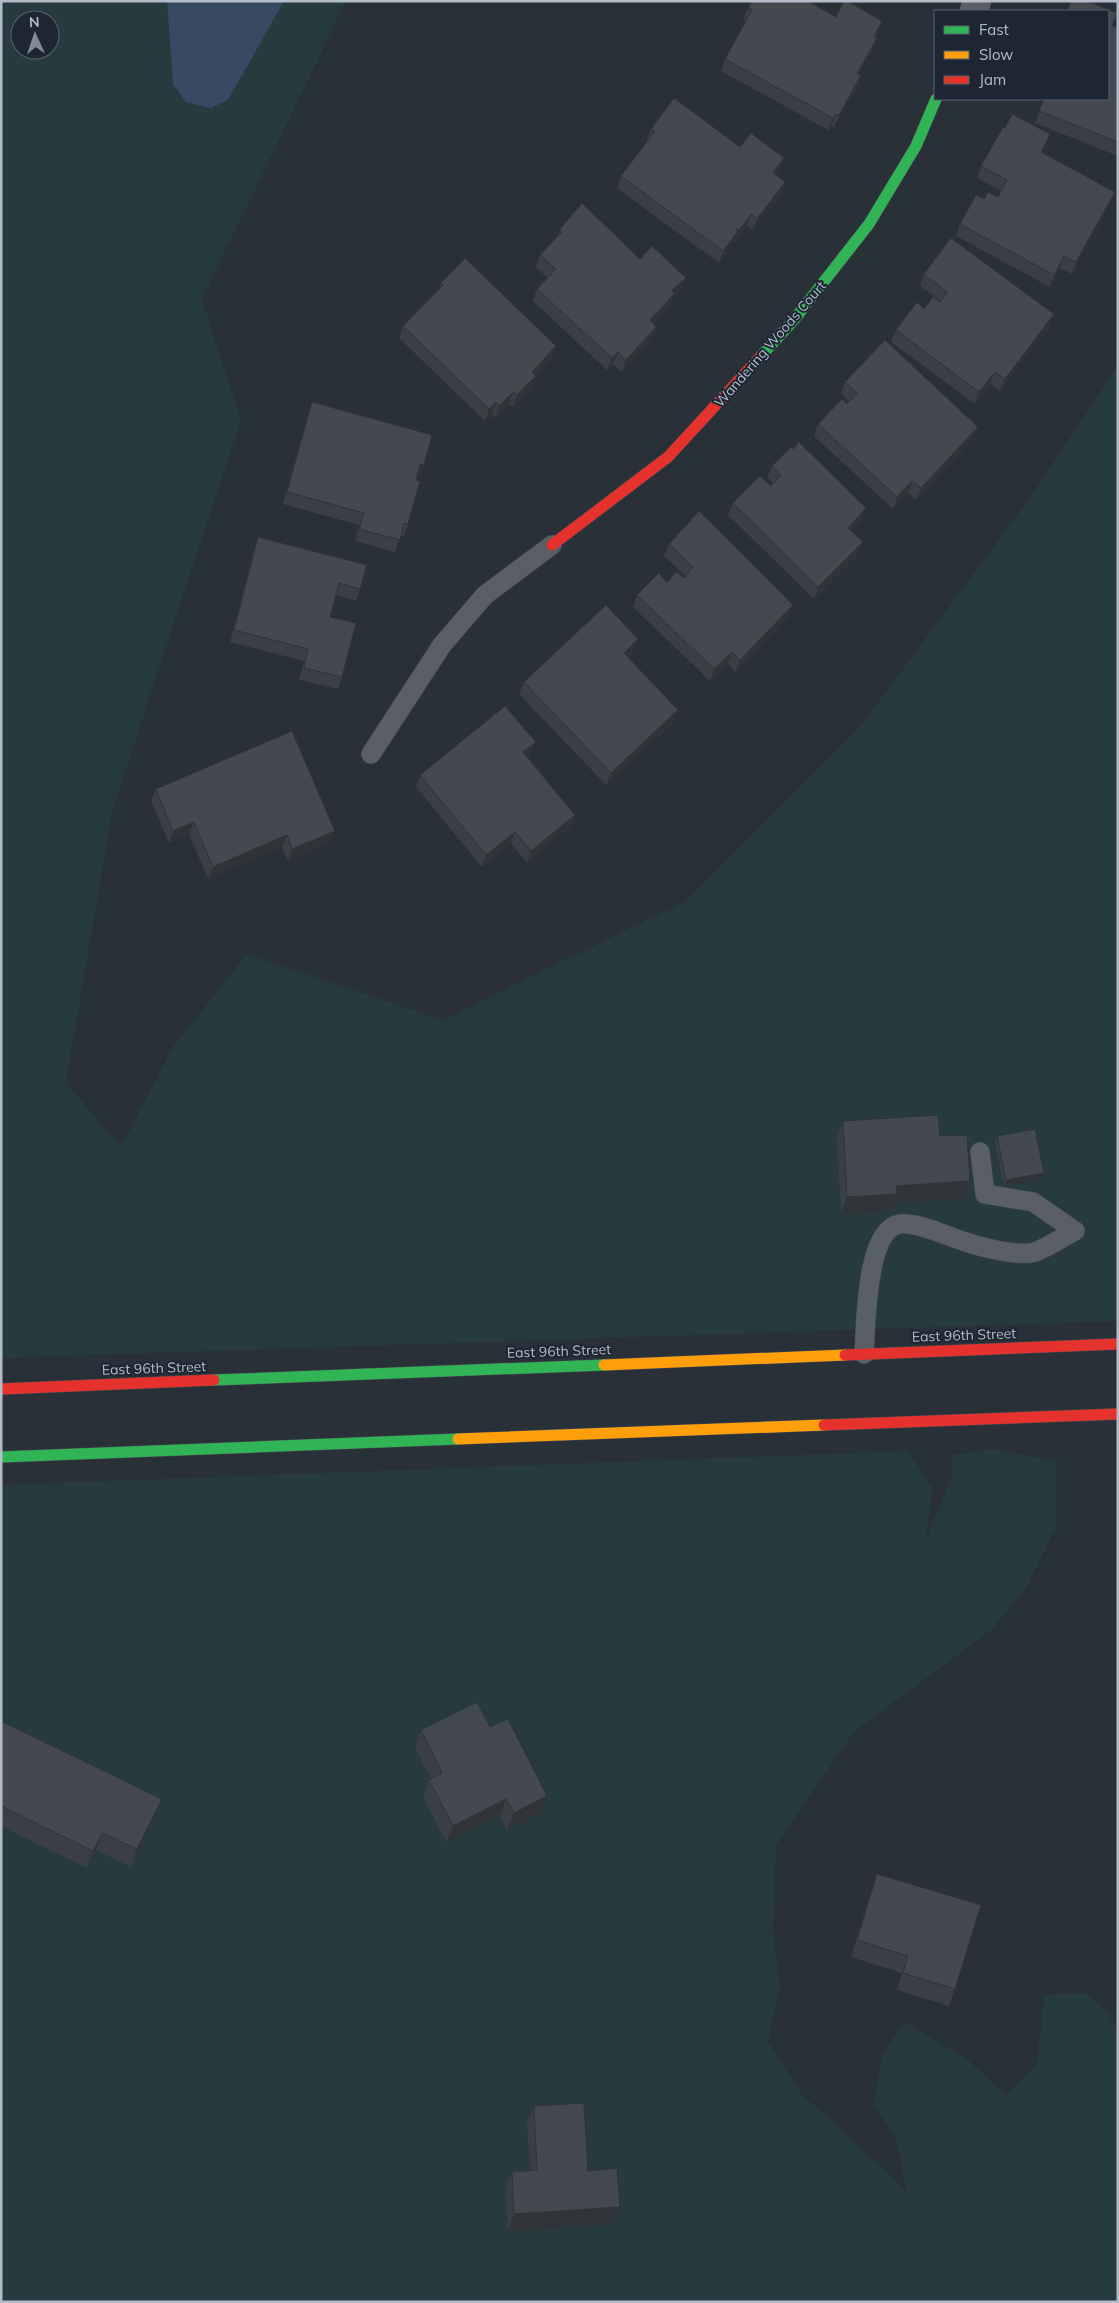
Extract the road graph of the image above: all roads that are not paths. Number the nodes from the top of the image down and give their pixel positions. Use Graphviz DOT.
graph roads {
  1 [pos="936,100"];
  2 [pos="552,545"];
  3 [pos="371,754"];
  4 [pos="980,1152"];
  5 [pos="1118,1344"];
  6 [pos="864,1354"];
  7 [pos="1,1389"];
  8 [pos="1118,1414"];
  9 [pos="1,1457"];
  1 -- 2 [label="main road, Wandering Woods Court"];
  2 -- 3 [label="lane"];
  4 -- 6 [label="lane"];
  5 -- 6 [label="main road, East 96th Street"];
  6 -- 7 [label="main road, East 96th Street"];
  8 -- 9 [label="main road"];
}
